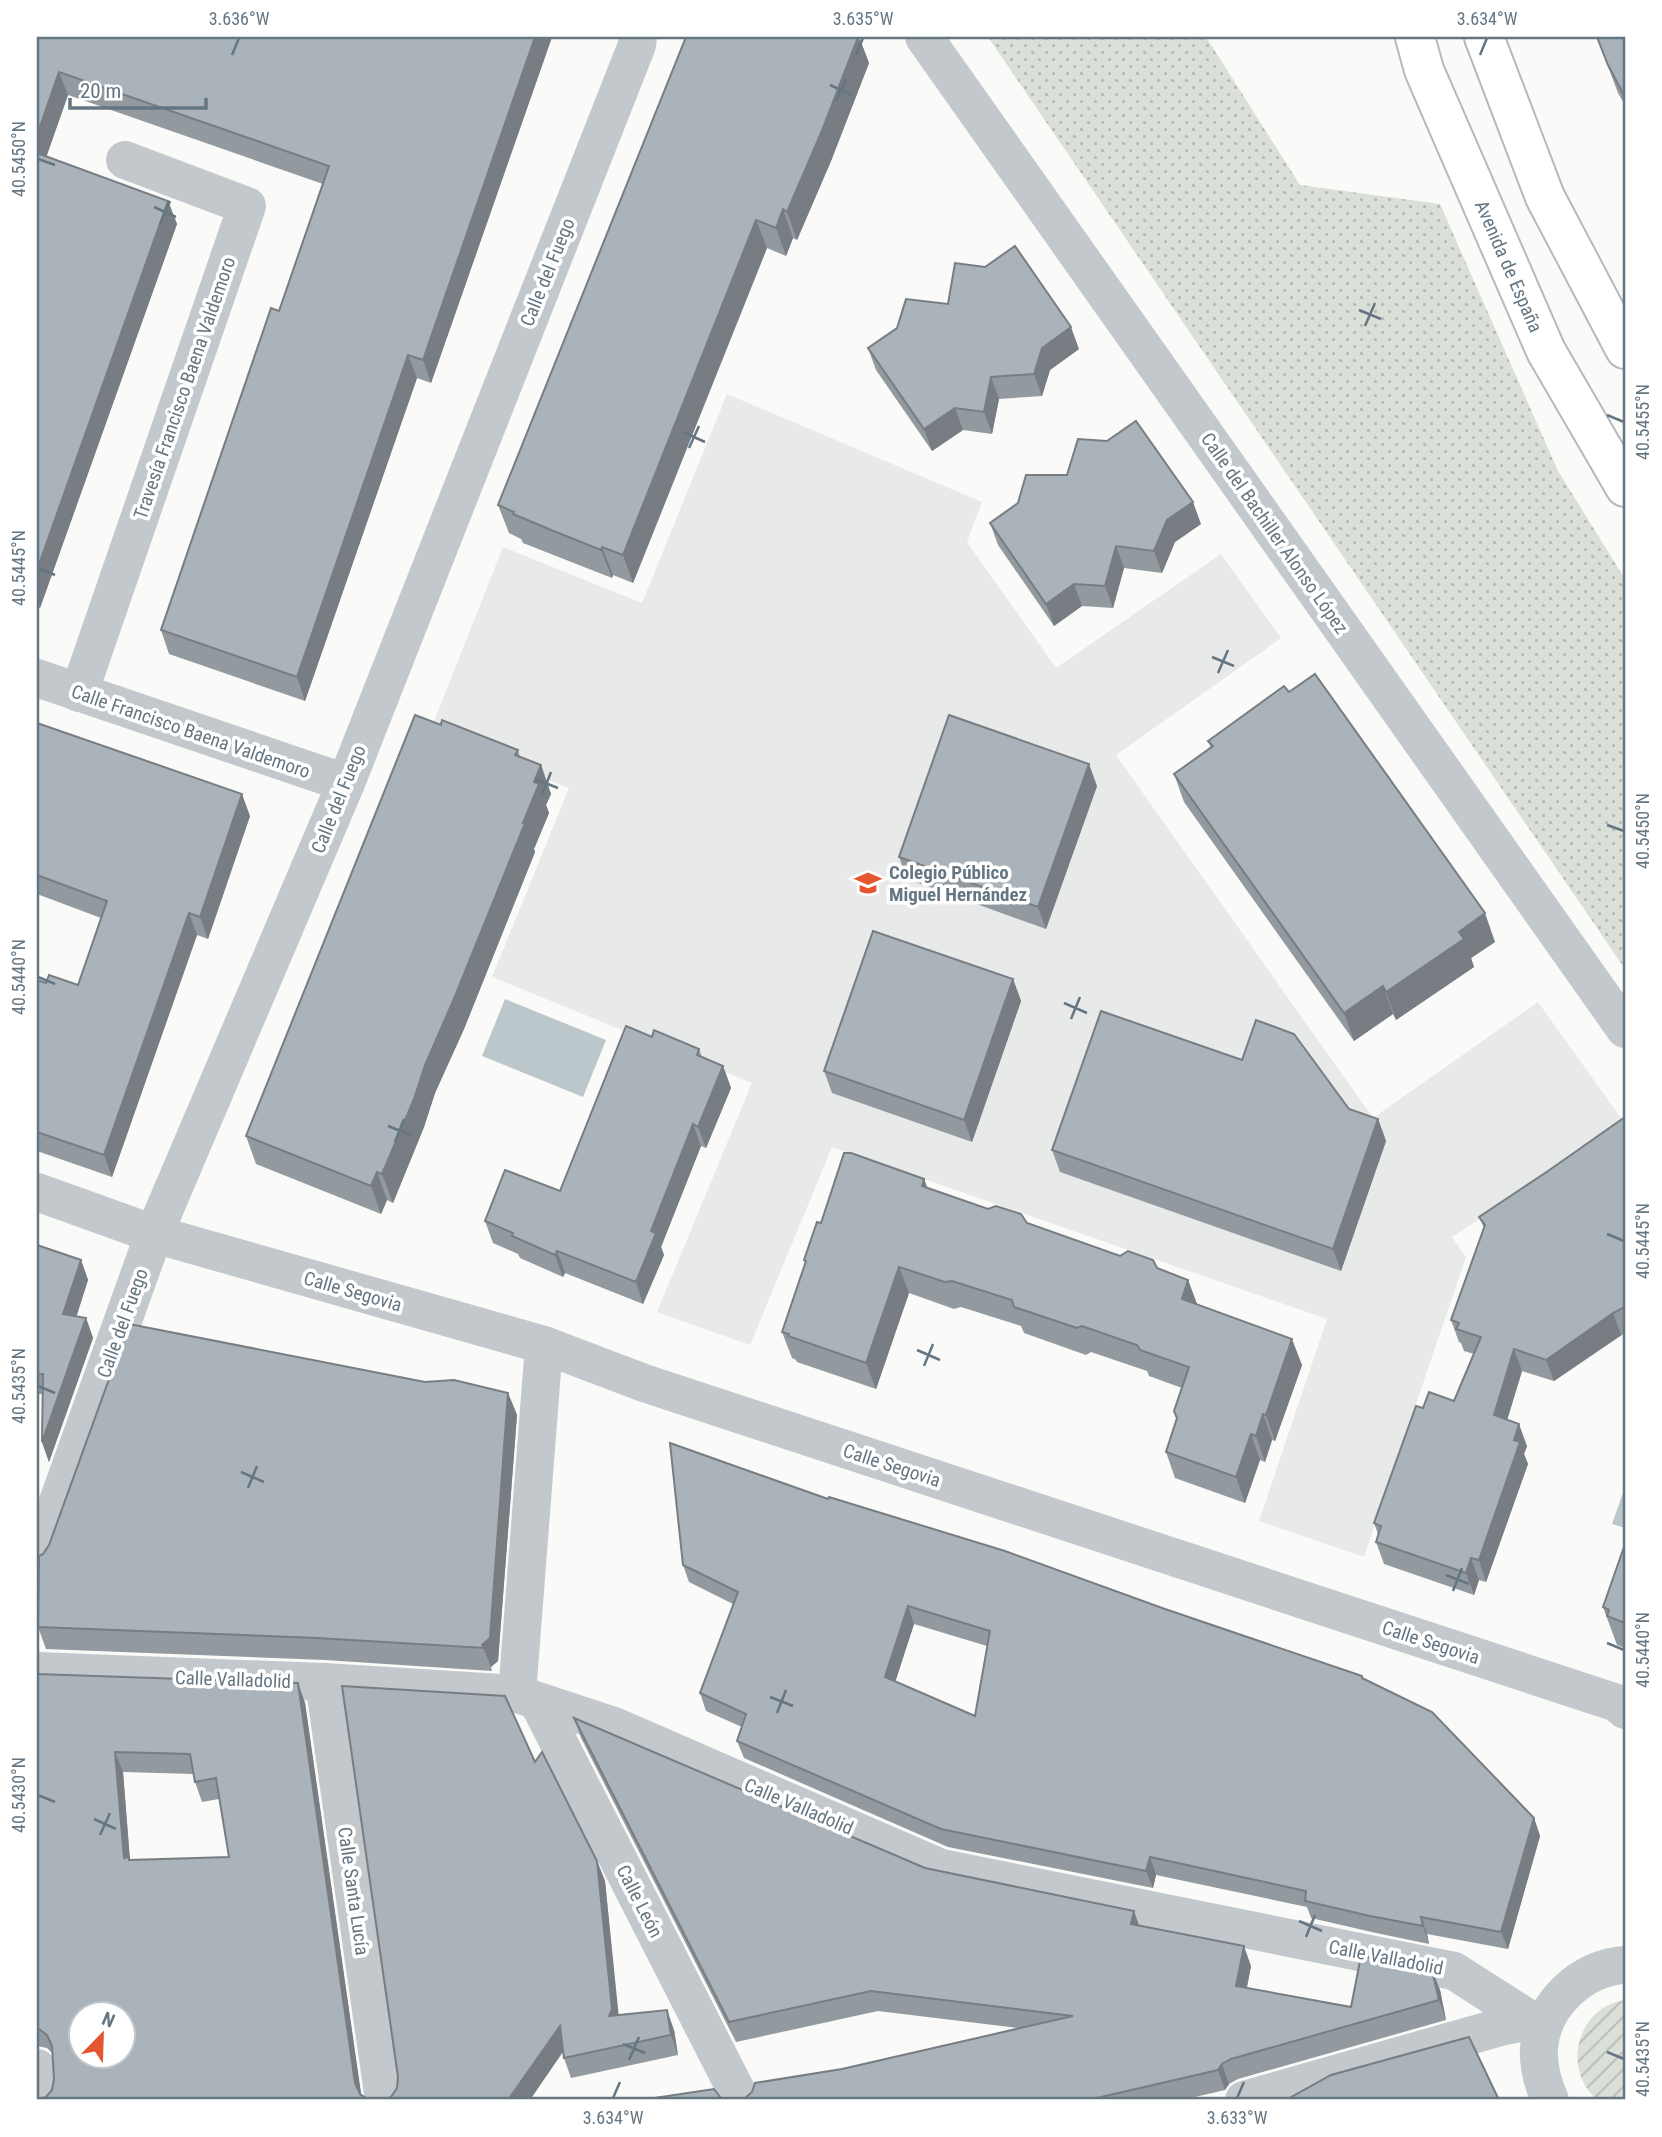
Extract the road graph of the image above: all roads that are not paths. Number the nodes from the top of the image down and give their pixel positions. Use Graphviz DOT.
graph roads {
  1 [pos="638,37"];
  2 [pos="924,37"];
  3 [pos="1415,37"];
  4 [pos="1484,37"];
  5 [pos="125,160"];
  6 [pos="1625,349"];
  7 [pos="1625,487"];
  8 [pos="37,678"];
  9 [pos="79,693"];
  10 [pos="346,783"];
  11 [pos="1625,1028"];
  12 [pos="37,1192"];
  13 [pos="154,1234"];
  14 [pos="544,1345"];
  15 [pos="37,1560"];
  16 [pos="37,1671"];
  17 [pos="324,1682"];
  18 [pos="528,1698"];
  19 [pos="1625,1710"];
  20 [pos="1625,1965"];
  21 [pos="1541,2022"];
  22 [pos="37,2068"];
  23 [pos="40,2100"];
  24 [pos="384,2100"];
  25 [pos="741,2100"];
  26 [pos="1244,2100"];
  27 [pos="1550,2100"];
  1 -- 10 [label="street, Calle del Fuego"];
  2 -- 11 [label="street, Calle del Bachiller Alonso López"];
  3 -- 7 [label="main road, Avenida de España"];
  4 -- 6 [label="main road"];
  5 -- 9 [label="street, Travesía Francisco Baena Valdemoro"];
  8 -- 9 [label="street, Calle Francisco Baena Valdemoro"];
  9 -- 10 [label="street, Calle Francisco Baena Valdemoro"];
  10 -- 13 [label="street, Calle del Fuego"];
  12 -- 13 [label="street, Calle Segovia"];
  13 -- 14 [label="street, Calle Segovia"];
  13 -- 15 [label="street, Calle del Fuego"];
  14 -- 18 [label="street"];
  14 -- 19 [label="street, Calle Segovia"];
  16 -- 17 [label="street, Calle Valladolid"];
  17 -- 18 [label="street, Calle Valladolid"];
  17 -- 24 [label="street, Calle Santa Lucía"];
  18 -- 21 [label="street, Calle Valladolid"];
  18 -- 25 [label="street, Calle León"];
  20 -- 21 [label="street"];
  21 -- 26 [label="street"];
  21 -- 27 [label="street"];
  22 -- 23 [label="street"];
}
